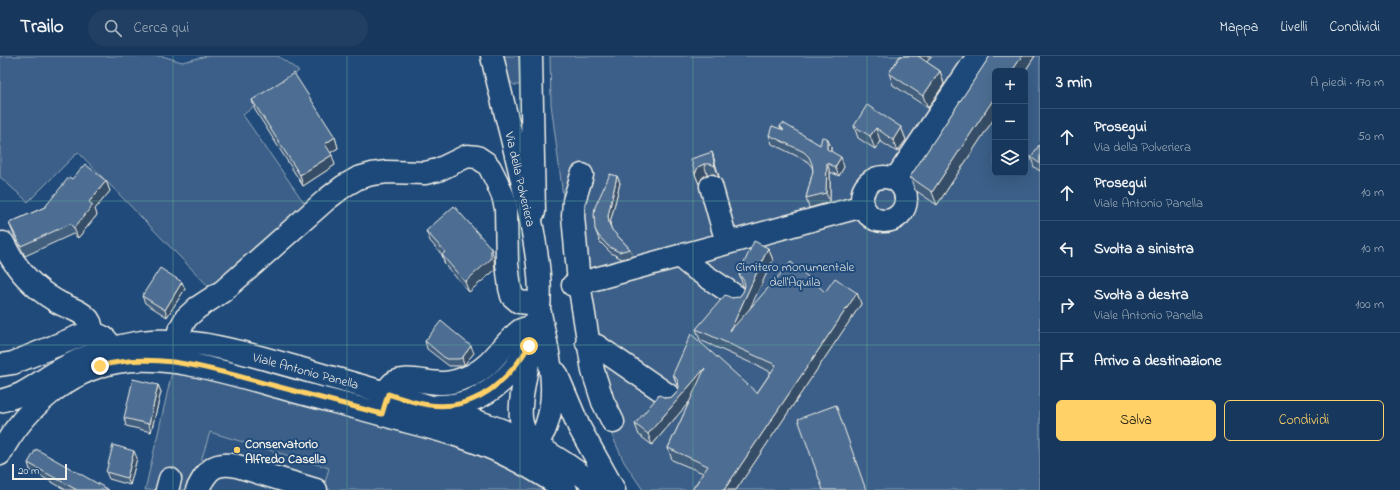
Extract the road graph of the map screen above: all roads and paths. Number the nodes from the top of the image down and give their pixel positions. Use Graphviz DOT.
graph roads {
  1 [pos="492,56"];
  2 [pos="531,56"];
  3 [pos="978,56"];
  4 [pos="498,83"];
  5 [pos="531,84"];
  6 [pos="533,114"];
  7 [pos="512,138"];
  8 [pos="582,175"];
  9 [pos="895,180"];
  10 [pos="711,186"];
  11 [pos="863,206"];
  12 [pos="534,236"];
  13 [pos="3,243"];
  14 [pos="727,243"];
  15 [pos="682,255"];
  16 [pos="576,284"];
  17 [pos="737,297"];
  18 [pos="539,304"];
  19 [pos="535,329"];
  20 [pos="92,334"];
  21 [pos="587,343"];
  22 [pos="176,352"];
  23 [pos="114,356"];
  24 [pos="549,358"];
  25 [pos="0,366"];
  26 [pos="388,394"];
  27 [pos="671,397"];
  28 [pos="0,401"];
  29 [pos="423,404"];
  30 [pos="382,414"];
  31 [pos="613,422"];
  32 [pos="0,438"];
  33 [pos="465,438"];
  34 [pos="529,442"];
  35 [pos="0,453"];
  36 [pos="562,488"];
  37 [pos="196,490"];
  38 [pos="316,490"];
  39 [pos="601,490"];
  40 [pos="614,490"];
  1 -- 4 [label="main road, Via della Polveriera"];
  2 -- 5 [label="main road"];
  3 -- 9 [label="main road"];
  4 -- 5 [label="main road"];
  4 -- 7 [label="main road, Via della Polveriera"];
  5 -- 6 [label="main road"];
  5 -- 7 [label="main road"];
  6 -- 7 [label="main road"];
  6 -- 12 [label="main road"];
  7 -- 12 [label="main road, Via della Polveriera"];
  8 -- 16 [label="main road"];
  9 -- 11 [label="main road"];
  9 -- 11 [label="main road"];
  10 -- 14 [label="main road"];
  11 -- 14 [label="main road"];
  12 -- 18 [label="main road, Via della Polveriera"];
  13 -- 20 [label="main road"];
  14 -- 15 [label="main road"];
  15 -- 16 [label="main road"];
  15 -- 17 [label="main road"];
  16 -- 21 [label="main road"];
  18 -- 19 [label="main road, Via della Polveriera"];
  18 -- 22 [label="main road"];
  18 -- 24 [label="main road, Via della Polveriera"];
  19 -- 26 [label="main road"];
  19 -- 29 [label="main road, Via della Polveriera"];
  19 -- 34 [label="main road, Via della Polveriera"];
  20 -- 23 [label="main road"];
  20 -- 25 [label="main road"];
  21 -- 27 [label="main road"];
  21 -- 31 [label="main road"];
  22 -- 23 [label="main road, Viale Antonio Panella"];
  22 -- 26 [label="main road, Viale Antonio Panella"];
  22 -- 30 [label="main road, Viale Antonio Panella"];
  23 -- 28 [label="main road, Viale Antonio Panella"];
  23 -- 35 [label="main road, Viale Antonio Panella"];
  24 -- 34 [label="main road, Via della Polveriera"];
  24 -- 40 [label="main road, Via della Polveriera"];
  26 -- 29 [label="main road, Viale Antonio Panella"];
  26 -- 30 [label="main road"];
  29 -- 34 [label="main road, Viale Antonio Panella"];
  30 -- 33 [label="main road, Viale Antonio Panella"];
  32 -- 35 [label="main road"];
  33 -- 34 [label="main road"];
  33 -- 36 [label="main road, Viale Antonio Panella"];
  34 -- 36 [label="main road, Via della Polveriera"];
  34 -- 39 [label="main road, Viale Antonio Panella"];
  37 -- 38 [label="main road"];
}
